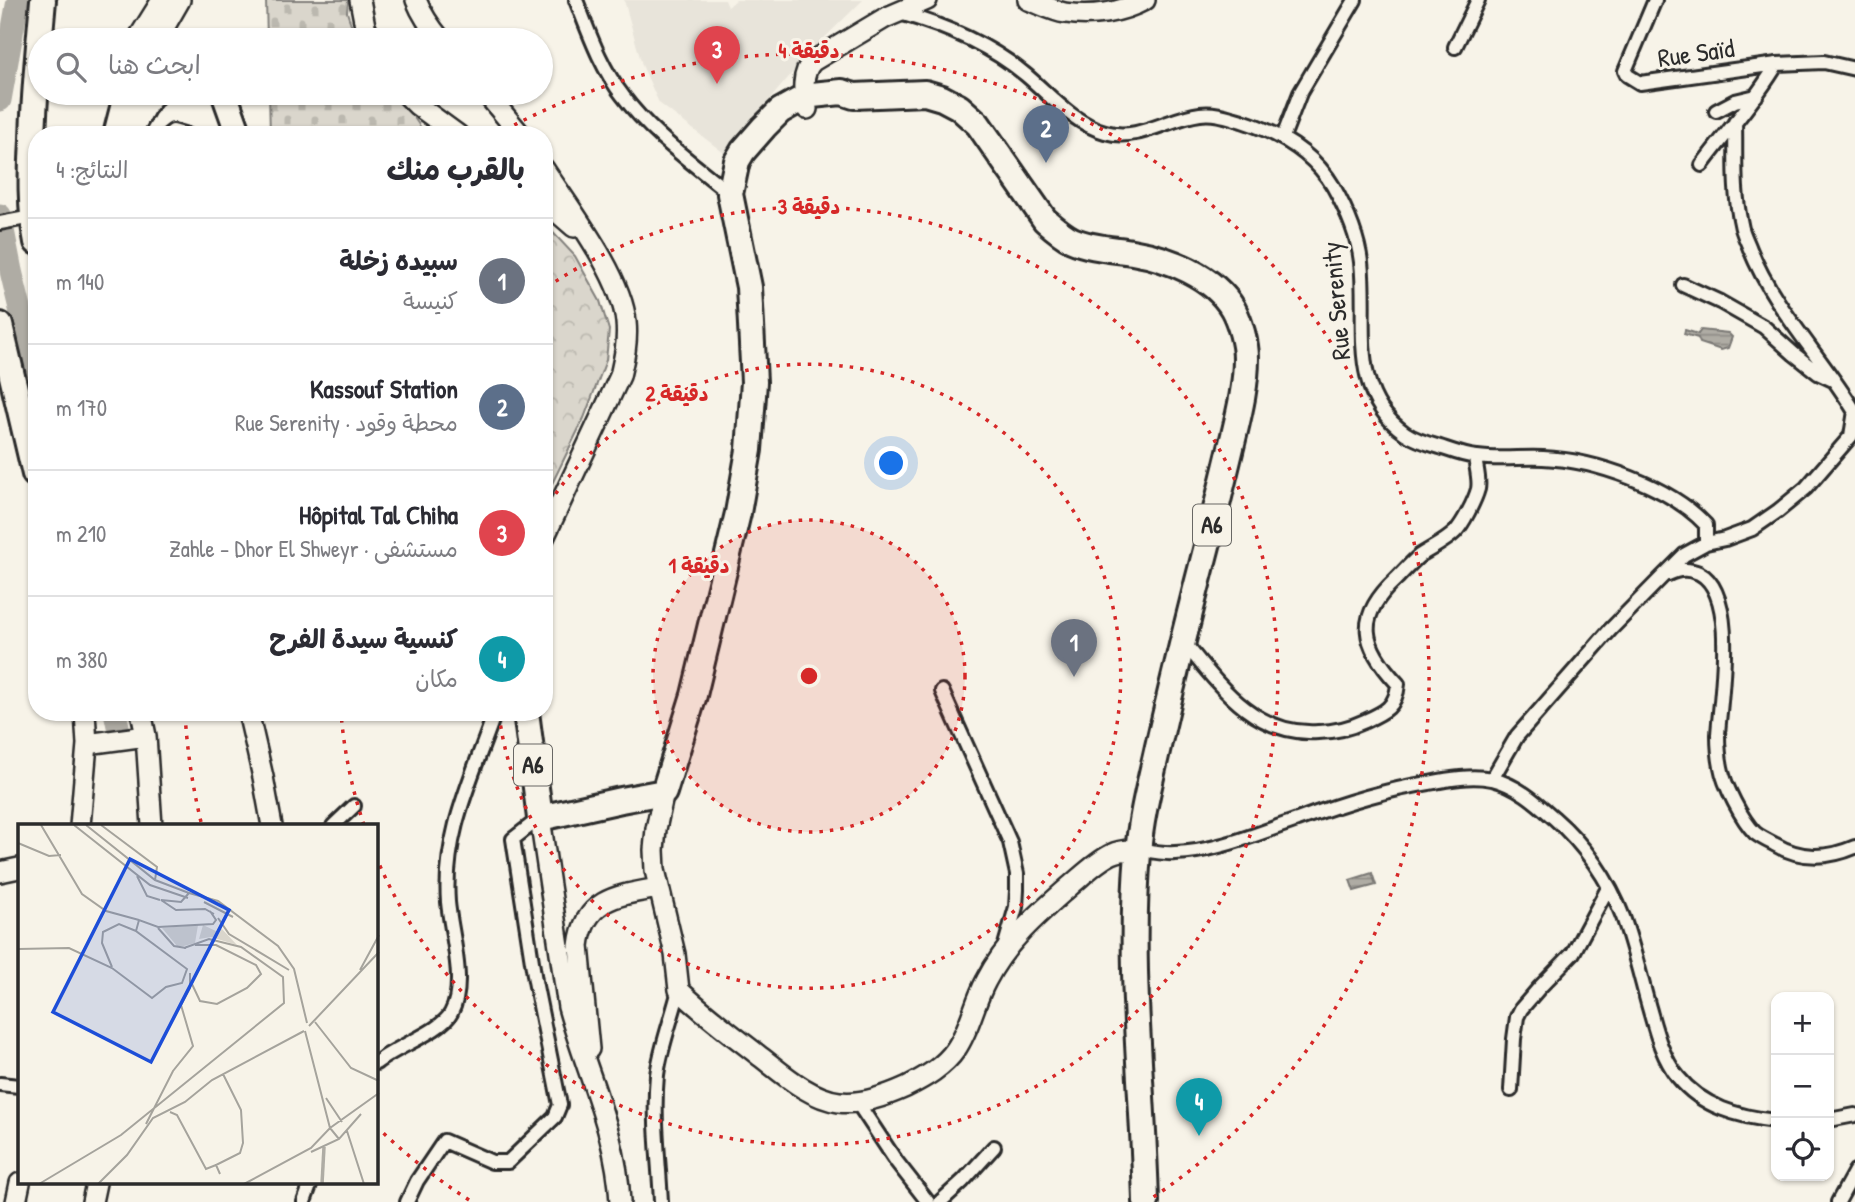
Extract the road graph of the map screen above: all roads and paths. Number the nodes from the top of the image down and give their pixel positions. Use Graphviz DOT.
graph roads {
  1 [pos="43,0"];
  2 [pos="162,0"];
  3 [pos="180,0"];
  4 [pos="360,0"];
  5 [pos="416,0"];
  6 [pos="576,0"];
  7 [pos="927,0"];
  8 [pos="1028,0"];
  9 [pos="1144,0"];
  10 [pos="1355,0"];
  11 [pos="1478,0"];
  12 [pos="1655,0"];
  13 [pos="897,10"];
  14 [pos="40,28"];
  15 [pos="144,28"];
  16 [pos="164,28"];
  17 [pos="366,28"];
  18 [pos="431,28"];
  19 [pos="1455,47"];
  20 [pos="1777,64"];
  21 [pos="1855,69"];
  22 [pos="1757,95"];
  23 [pos="810,97"];
  24 [pos="34,105"];
  25 [pos="134,105"];
  26 [pos="137,105"];
  27 [pos="228,105"];
  28 [pos="244,105"];
  29 [pos="415,105"];
  30 [pos="419,105"];
  31 [pos="487,105"];
  32 [pos="496,105"];
  33 [pos="1716,111"];
  34 [pos="1735,122"];
  35 [pos="33,126"];
  36 [pos="121,126"];
  37 [pos="130,126"];
  38 [pos="236,126"];
  39 [pos="250,126"];
  40 [pos="430,126"];
  41 [pos="446,126"];
  42 [pos="500,126"];
  43 [pos="514,126"];
  44 [pos="1283,137"];
  45 [pos="1702,165"];
  46 [pos="553,183"];
  47 [pos="730,194"];
  48 [pos="553,209"];
  49 [pos="0,223"];
  50 [pos="28,226"];
  51 [pos="593,243"];
  52 [pos="1683,285"];
  53 [pos="0,325"];
  54 [pos="4,359"];
  55 [pos="1836,381"];
  56 [pos="1855,411"];
  57 [pos="28,447"];
  58 [pos="1475,457"];
  59 [pos="553,519"];
  60 [pos="1706,543"];
  61 [pos="1662,577"];
  62 [pos="1182,640"];
  63 [pos="942,691"];
  64 [pos="86,721"];
  65 [pos="143,721"];
  66 [pos="250,721"];
  67 [pos="492,721"];
  68 [pos="527,721"];
  69 [pos="146,736"];
  70 [pos="87,744"];
  71 [pos="1492,779"];
  72 [pos="664,792"];
  73 [pos="354,806"];
  74 [pos="540,818"];
  75 [pos="80,824"];
  76 [pos="152,824"];
  77 [pos="272,824"];
  78 [pos="335,824"];
  79 [pos="1855,847"];
  80 [pos="1138,849"];
  81 [pos="18,868"];
  82 [pos="0,872"];
  83 [pos="659,888"];
  84 [pos="1608,888"];
  85 [pos="1003,952"];
  86 [pos="679,990"];
  87 [pos="378,1061"];
  88 [pos="591,1074"];
  89 [pos="0,1084"];
  90 [pos="18,1086"];
  91 [pos="1511,1090"];
  92 [pos="857,1102"];
  93 [pos="1855,1115"];
  94 [pos="1834,1119"];
  95 [pos="1771,1120"];
  96 [pos="994,1147"];
  97 [pos="1855,1171"];
  98 [pos="20,1184"];
  99 [pos="96,1184"];
  100 [pos="311,1184"];
  101 [pos="16,1202"];
  102 [pos="92,1202"];
  103 [pos="304,1202"];
  104 [pos="407,1202"];
  105 [pos="620,1202"];
  106 [pos="661,1202"];
  107 [pos="928,1202"];
  108 [pos="940,1202"];
  109 [pos="1146,1202"];
  110 [pos="1838,1202"];
  1 -- 14 [label="highway"];
  2 -- 15 [label="street"];
  3 -- 16 [label="street"];
  4 -- 17 [label="street"];
  5 -- 18 [label="street"];
  6 -- 47 [label="street"];
  7 -- 13 [label="street"];
  8 -- 9 [label="street"];
  10 -- 44 [label="street"];
  11 -- 19 [label="street"];
  12 -- 20 [label="street, Rue Saïd"];
  13 -- 23 [label="street"];
  13 -- 44 [label="street, Rue Serenity"];
  20 -- 21 [label="street, Rue Saïd"];
  20 -- 22 [label="street"];
  22 -- 33 [label="street"];
  22 -- 34 [label="street"];
  23 -- 47 [label="highway, A6"];
  23 -- 62 [label="highway, A6"];
  24 -- 35 [label="highway"];
  25 -- 36 [label="highway"];
  26 -- 37 [label="highway"];
  27 -- 38 [label="highway"];
  28 -- 39 [label="highway"];
  29 -- 40 [label="street"];
  30 -- 41 [label="street"];
  31 -- 42 [label="street"];
  32 -- 43 [label="street"];
  34 -- 45 [label="street"];
  34 -- 55 [label="street"];
  44 -- 58 [label="street, Rue Serenity"];
  46 -- 51 [label="street"];
  47 -- 72 [label="highway, A6"];
  48 -- 51 [label="street"];
  49 -- 50 [label="street"];
  51 -- 59 [label="street"];
  52 -- 55 [label="street"];
  53 -- 54 [label="highway"];
  54 -- 57 [label="highway"];
  55 -- 56 [label="street"];
  56 -- 60 [label="street"];
  58 -- 60 [label="street, Rue Serenity"];
  58 -- 62 [label="street"];
  60 -- 61 [label="street"];
  61 -- 71 [label="street"];
  61 -- 79 [label="street"];
  62 -- 80 [label="highway, A6"];
  63 -- 85 [label="street"];
  64 -- 70 [label="street"];
  65 -- 69 [label="street"];
  66 -- 77 [label="street"];
  67 -- 87 [label="street"];
  68 -- 74 [label="highway, A6"];
  69 -- 70 [label="street"];
  69 -- 76 [label="street"];
  70 -- 75 [label="street"];
  71 -- 80 [label="street"];
  71 -- 84 [label="street"];
  72 -- 74 [label="highway, A6"];
  72 -- 83 [label="street"];
  73 -- 78 [label="street"];
  74 -- 88 [label="street"];
  74 -- 104 [label="street"];
  80 -- 85 [label="street"];
  80 -- 109 [label="highway, A6"];
  81 -- 82 [label="street"];
  83 -- 86 [label="street"];
  83 -- 88 [label="street"];
  84 -- 91 [label="street"];
  84 -- 95 [label="street"];
  85 -- 92 [label="street"];
  86 -- 92 [label="street"];
  86 -- 106 [label="street"];
  88 -- 105 [label="street"];
  89 -- 90 [label="street"];
  92 -- 107 [label="street"];
  93 -- 94 [label="street"];
  96 -- 108 [label="street"];
  97 -- 110 [label="street"];
  98 -- 101 [label="street"];
  99 -- 102 [label="street"];
  100 -- 103 [label="street"];
}
